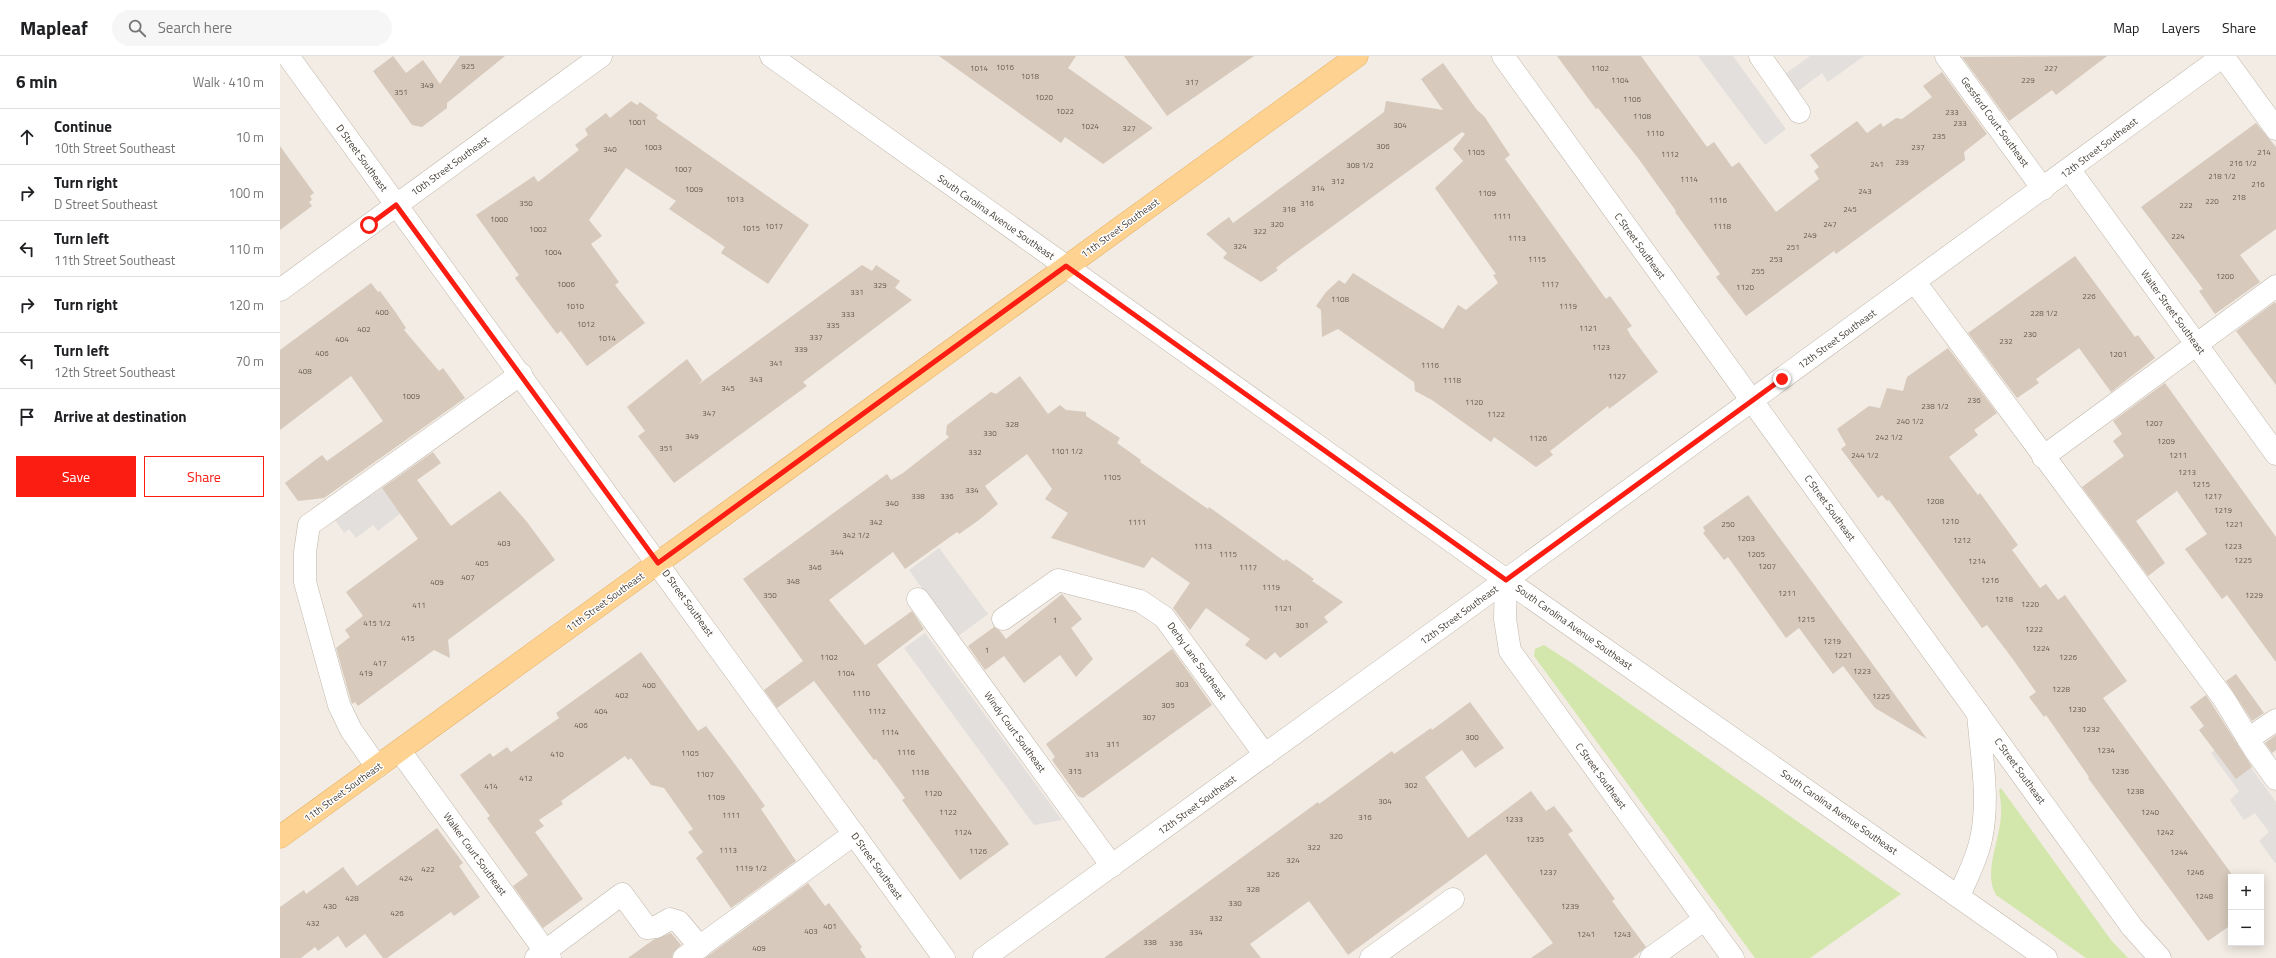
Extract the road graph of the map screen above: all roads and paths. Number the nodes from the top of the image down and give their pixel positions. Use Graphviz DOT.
graph roads {
  1 [pos="288,56"];
  2 [pos="601,56"];
  3 [pos="771,56"];
  4 [pos="1358,56"];
  5 [pos="1503,56"];
  6 [pos="1946,56"];
  7 [pos="2223,56"];
  8 [pos="1766,58"];
  9 [pos="1799,112"];
  10 [pos="2276,129"];
  11 [pos="2069,169"];
  12 [pos="2043,189"];
  13 [pos="396,205"];
  14 [pos="1066,266"];
  15 [pos="1915,282"];
  16 [pos="2276,286"];
  17 [pos="280,290"];
  18 [pos="2197,345"];
  19 [pos="521,374"];
  20 [pos="1752,401"];
  21 [pos="2276,454"];
  22 [pos="2043,457"];
  23 [pos="658,563"];
  24 [pos="1506,580"];
  25 [pos="918,598"];
  26 [pos="1003,619"];
  27 [pos="1977,712"];
  28 [pos="2276,720"];
  29 [pos="2248,739"];
  30 [pos="400,751"];
  31 [pos="1266,755"];
  32 [pos="377,767"];
  33 [pos="2276,779"];
  34 [pos="854,834"];
  35 [pos="280,837"];
  36 [pos="1112,866"];
  37 [pos="1958,896"];
  38 [pos="1453,899"];
  39 [pos="1705,919"];
  40 [pos="692,953"];
  41 [pos="544,956"];
  42 [pos="944,958"];
  43 [pos="984,958"];
  44 [pos="1371,958"];
  45 [pos="1651,958"];
  46 [pos="1733,958"];
  47 [pos="2046,958"];
  48 [pos="2160,958"];
  1 -- 13 [label="street, D Street Southeast"];
  2 -- 13 [label="street, 10th Street Southeast"];
  3 -- 14 [label="street, South Carolina Avenue Southeast"];
  4 -- 14 [label="main road, 11th Street Southeast"];
  5 -- 20 [label="street, C Street Southeast"];
  6 -- 12 [label="street, Gessford Court Southeast"];
  7 -- 10 [label="street"];
  7 -- 11 [label="street, 12th Street Southeast"];
  8 -- 9 [label="street"];
  11 -- 12 [label="street, 12th Street Southeast"];
  11 -- 18 [label="street, Walter Street Southeast"];
  12 -- 15 [label="street, 12th Street Southeast"];
  13 -- 17 [label="street, 10th Street Southeast"];
  13 -- 19 [label="street, D Street Southeast"];
  14 -- 23 [label="main road, 11th Street Southeast"];
  14 -- 24 [label="street, South Carolina Avenue Southeast"];
  15 -- 20 [label="street, 12th Street Southeast"];
  15 -- 22 [label="street"];
  16 -- 18 [label="street"];
  18 -- 21 [label="street, Walter Street Southeast"];
  18 -- 22 [label="street"];
  19 -- 23 [label="street, D Street Southeast"];
  19 -- 32 [label="street"];
  20 -- 24 [label="street, 12th Street Southeast"];
  20 -- 27 [label="street, C Street Southeast"];
  22 -- 29 [label="street"];
  23 -- 30 [label="main road, 11th Street Southeast"];
  23 -- 34 [label="street, D Street Southeast"];
  24 -- 31 [label="street, 12th Street Southeast"];
  24 -- 37 [label="street, South Carolina Avenue Southeast"];
  24 -- 39 [label="street, C Street Southeast"];
  25 -- 36 [label="street, Windy Court Southeast"];
  26 -- 31 [label="street, Derby Lane Southeast"];
  27 -- 37 [label="street"];
  27 -- 48 [label="street, C Street Southeast"];
  28 -- 29 [label="street"];
  29 -- 33 [label="street"];
  30 -- 32 [label="main road, 11th Street Southeast"];
  30 -- 41 [label="street, Walker Court Southeast"];
  31 -- 36 [label="street, 12th Street Southeast"];
  32 -- 35 [label="main road, 11th Street Southeast"];
  34 -- 40 [label="street"];
  34 -- 42 [label="street, D Street Southeast"];
  36 -- 43 [label="street, 12th Street Southeast"];
  37 -- 47 [label="street, South Carolina Avenue Southeast"];
  38 -- 44 [label="street"];
  39 -- 45 [label="street"];
  39 -- 46 [label="street, C Street Southeast"];
  40 -- 41 [label="street"];
}
